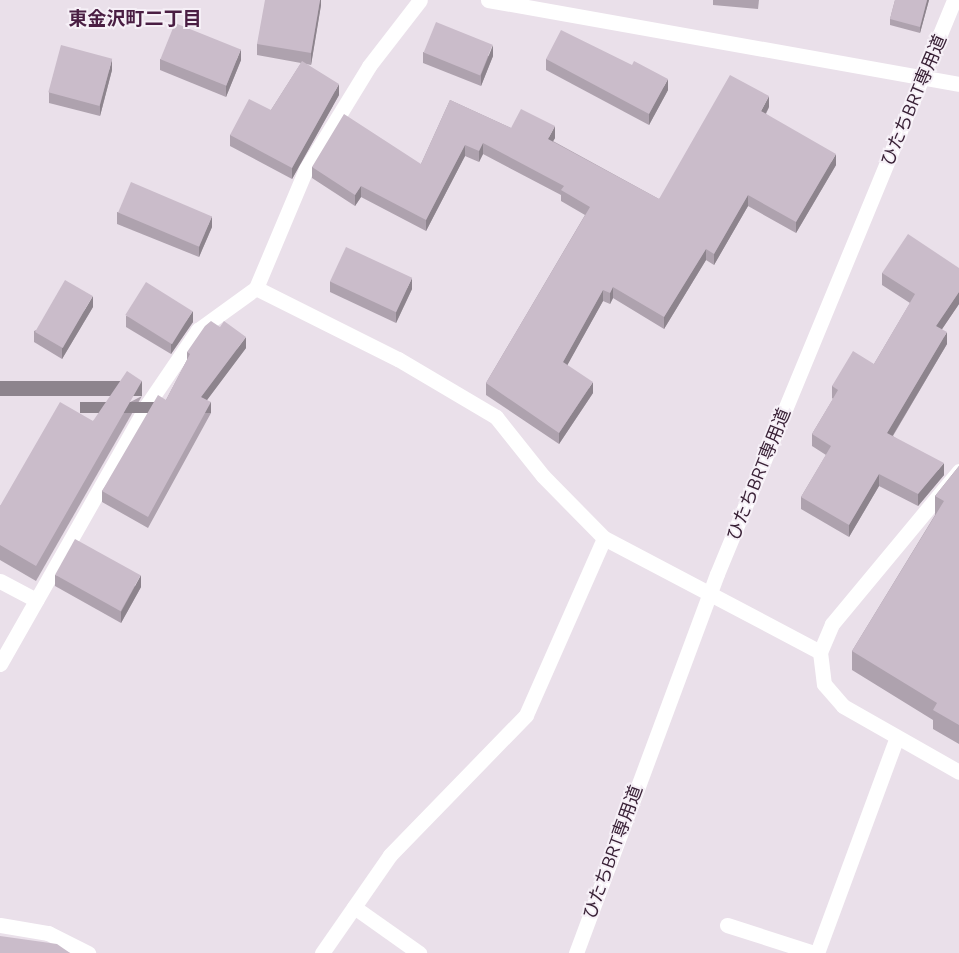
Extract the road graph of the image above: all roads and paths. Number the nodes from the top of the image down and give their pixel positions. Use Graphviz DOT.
graph roads {
  1 [pos="420,0"];
  2 [pos="488,0"];
  3 [pos="954,0"];
  4 [pos="923,78"];
  5 [pos="959,84"];
  6 [pos="256,288"];
  7 [pos="959,471"];
  8 [pos="604,538"];
  9 [pos="0,581"];
  10 [pos="708,595"];
  11 [pos="36,600"];
  12 [pos="820,652"];
  13 [pos="0,664"];
  14 [pos="897,738"];
  15 [pos="959,772"];
  16 [pos="354,907"];
  17 [pos="0,925"];
  18 [pos="727,925"];
  19 [pos="88,953"];
  20 [pos="322,953"];
  21 [pos="419,953"];
  22 [pos="576,953"];
  23 [pos="815,953"];
  1 -- 6 [label="street"];
  2 -- 4 [label="street"];
  3 -- 4 [label="street, ひたちBRT専用道"];
  4 -- 5 [label="street"];
  4 -- 10 [label="street, ひたちBRT専用道"];
  6 -- 8 [label="street"];
  6 -- 11 [label="street"];
  7 -- 12 [label="street"];
  8 -- 10 [label="street"];
  8 -- 16 [label="street"];
  9 -- 11 [label="street"];
  10 -- 12 [label="street"];
  10 -- 22 [label="street, ひたちBRT専用道"];
  11 -- 13 [label="street"];
  12 -- 14 [label="street"];
  14 -- 15 [label="street"];
  14 -- 23 [label="street"];
  16 -- 20 [label="street"];
  16 -- 21 [label="street"];
  17 -- 19 [label="street"];
  18 -- 23 [label="street"];
}
